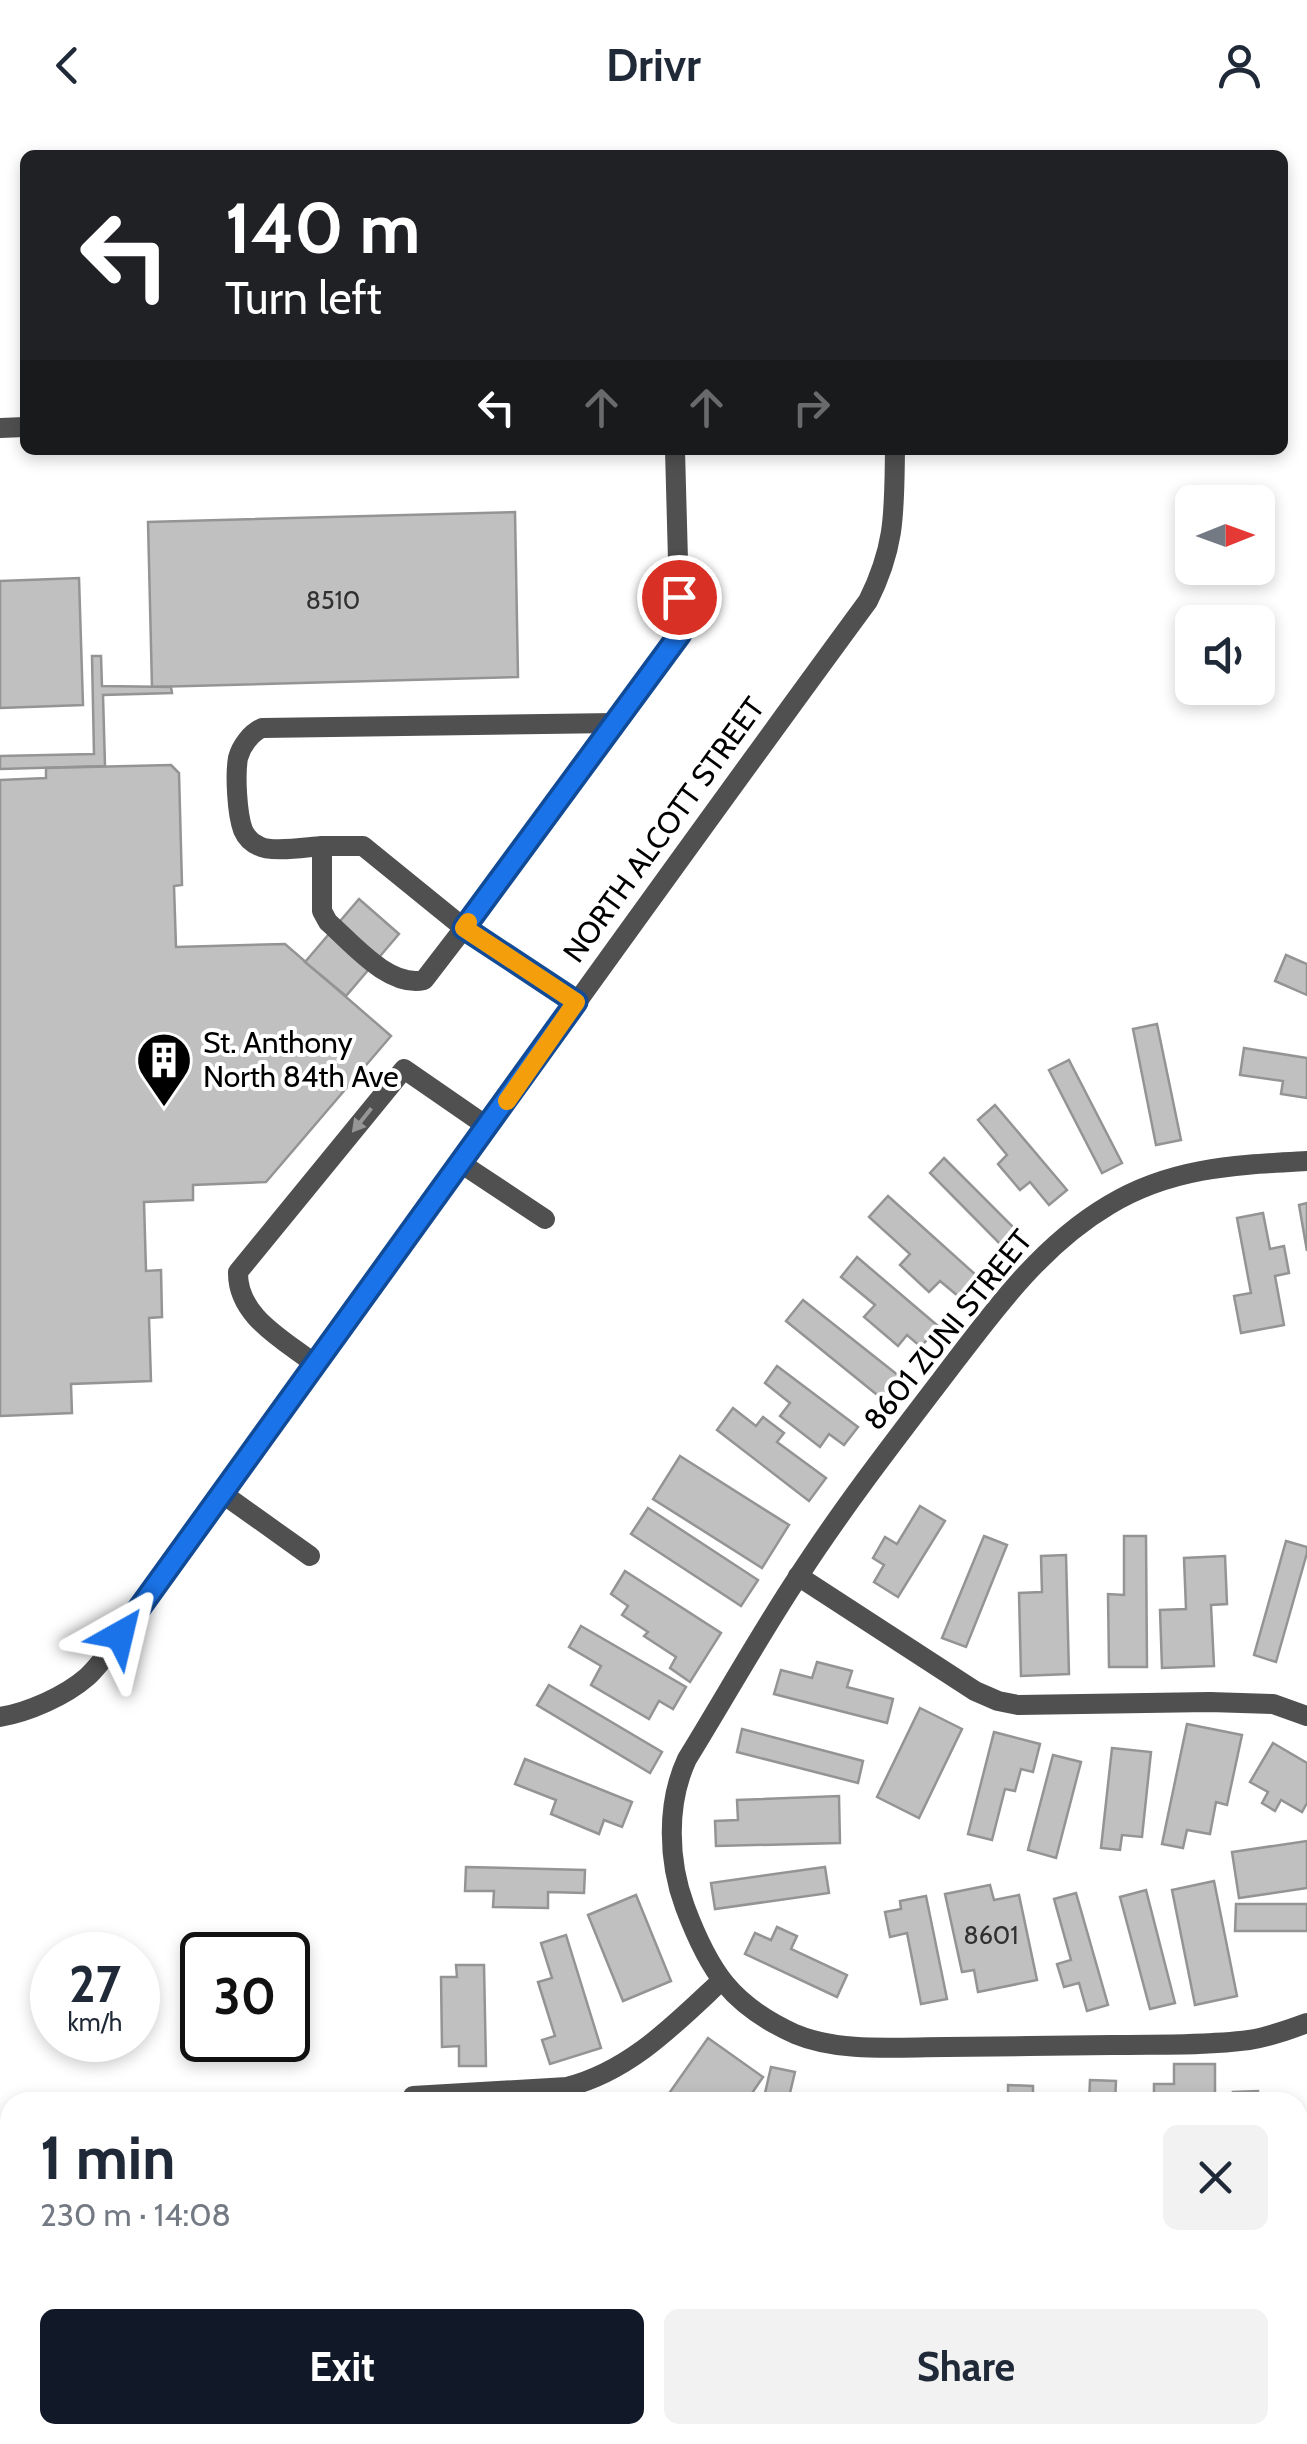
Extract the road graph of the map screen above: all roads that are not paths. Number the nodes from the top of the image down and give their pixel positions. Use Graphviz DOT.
graph roads {
  1 [pos="675,455"];
  2 [pos="895,455"];
  3 [pos="615,723"];
  4 [pos="322,846"];
  5 [pos="464,928"];
  6 [pos="576,1002"];
  7 [pos="488,1127"];
  8 [pos="1307,1161"];
  9 [pos="462,1164"];
  10 [pos="546,1219"];
  11 [pos="316,1365"];
  12 [pos="223,1494"];
  13 [pos="310,1556"];
  14 [pos="798,1576"];
  15 [pos="1307,1716"];
  16 [pos="0,1718"];
  17 [pos="721,1981"];
  18 [pos="1307,2023"];
  19 [pos="482,2092"];
  1 -- 3 [label="street"];
  2 -- 6 [label="street, NORTH ALCOTT STREET"];
  3 -- 4 [label="street"];
  3 -- 5 [label="street"];
  4 -- 5 [label="street"];
  4 -- 5 [label="street"];
  5 -- 6 [label="street"];
  6 -- 7 [label="street, NORTH ALCOTT STREET"];
  7 -- 9 [label="street, NORTH ALCOTT STREET"];
  7 -- 11 [label="street, one-way"];
  8 -- 14 [label="street, 8601 ZUNI STREET"];
  9 -- 10 [label="street"];
  9 -- 11 [label="street, NORTH ALCOTT STREET"];
  11 -- 12 [label="street, NORTH ALCOTT STREET"];
  12 -- 13 [label="street"];
  12 -- 16 [label="street, NORTH ALCOTT STREET"];
  14 -- 15 [label="street"];
  14 -- 17 [label="street, 8601 ZUNI STREET"];
  17 -- 18 [label="street, 8601 ZUNI STREET"];
  17 -- 19 [label="street"];
}
